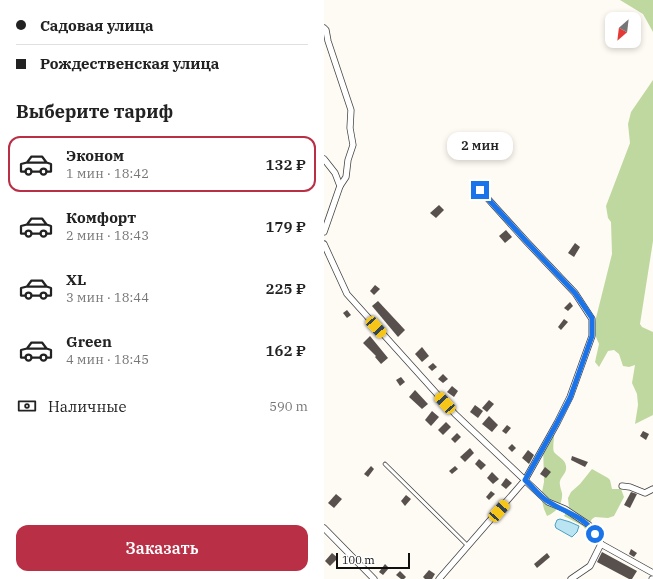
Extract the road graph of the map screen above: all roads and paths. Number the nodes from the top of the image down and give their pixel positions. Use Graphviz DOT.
graph roads {
  1 [pos="324,28"];
  2 [pos="324,159"];
  3 [pos="340,186"];
  4 [pos="480,190"];
  5 [pos="324,232"];
  6 [pos="324,244"];
  7 [pos="385,464"];
  8 [pos="525,480"];
  9 [pos="622,486"];
  10 [pos="653,488"];
  11 [pos="324,528"];
  12 [pos="601,544"];
  13 [pos="468,546"];
  14 [pos="653,573"];
  15 [pos="374,579"];
  16 [pos="439,579"];
  17 [pos="571,579"];
  1 -- 3 [label="street"];
  2 -- 3 [label="street"];
  3 -- 5 [label="street"];
  4 -- 8 [label="street"];
  6 -- 8 [label="street"];
  7 -- 13 [label="lane"];
  8 -- 12 [label="street"];
  8 -- 13 [label="street"];
  9 -- 10 [label="street"];
  11 -- 15 [label="street"];
  12 -- 14 [label="street"];
  12 -- 17 [label="street"];
  13 -- 16 [label="street"];
}
